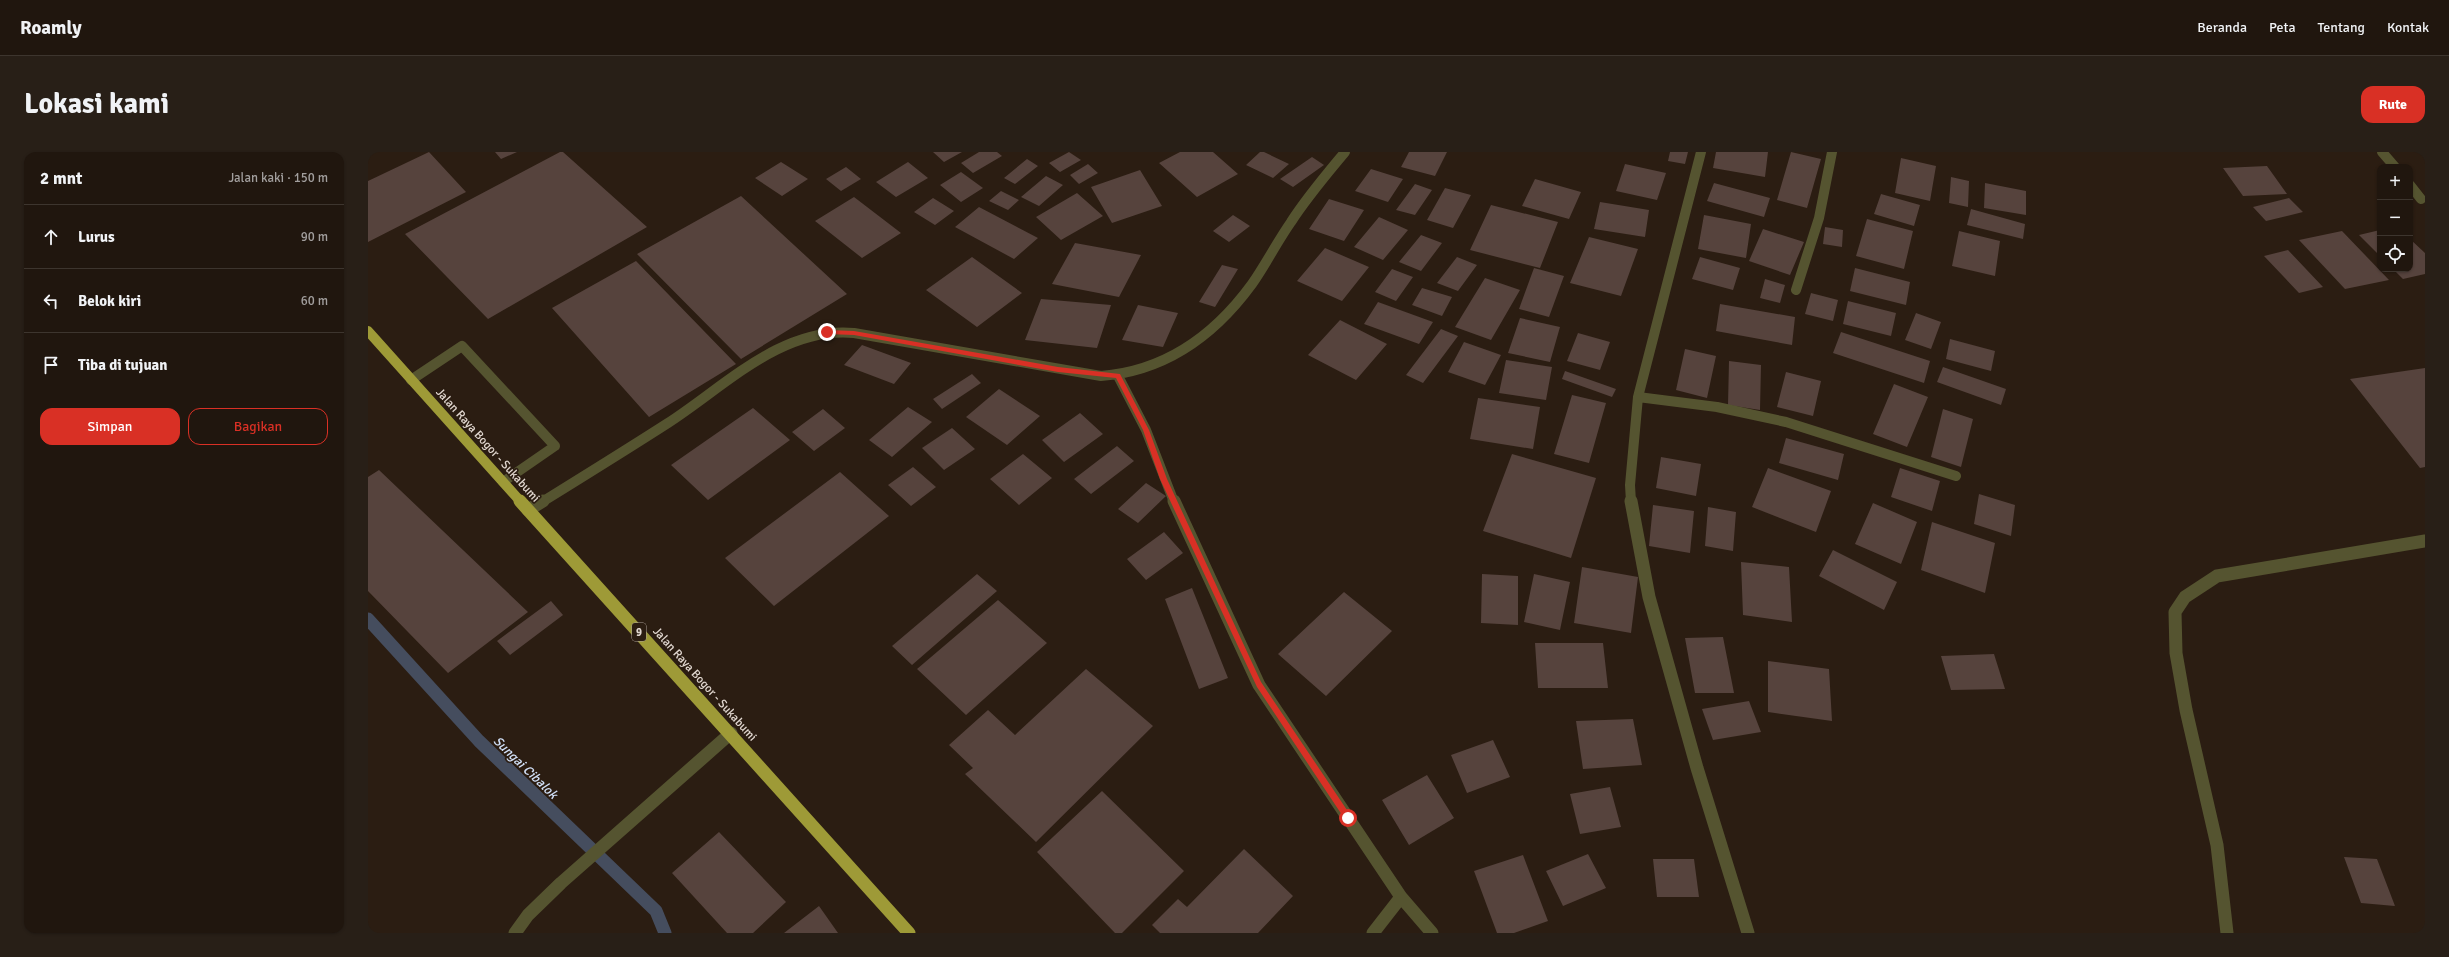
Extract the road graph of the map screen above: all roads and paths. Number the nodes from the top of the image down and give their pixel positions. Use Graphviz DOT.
graph roads {
  1 [pos="1345,152"];
  2 [pos="1701,152"];
  3 [pos="1832,152"];
  4 [pos="2382,152"];
  5 [pos="2392,164"];
  6 [pos="2413,189"];
  7 [pos="2421,199"];
  8 [pos="1796,290"];
  9 [pos="368,331"];
  10 [pos="1118,376"];
  11 [pos="411,380"];
  12 [pos="1638,397"];
  13 [pos="1956,476"];
  14 [pos="503,482"];
  15 [pos="528,510"];
  16 [pos="2425,541"];
  17 [pos="731,733"];
  18 [pos="1401,897"];
  19 [pos="515,933"];
  20 [pos="909,933"];
  21 [pos="1373,933"];
  22 [pos="1432,933"];
  23 [pos="1748,933"];
  24 [pos="2227,933"];
  1 -- 10 [label="street"];
  2 -- 12 [label="street"];
  3 -- 8 [label="street"];
  4 -- 5 [label="street"];
  6 -- 7 [label="street"];
  9 -- 11 [label="highway, Jalan Raya Bogor - Sukabumi / 9"];
  10 -- 15 [label="street"];
  10 -- 18 [label="street"];
  11 -- 14 [label="highway, Jalan Raya Bogor - Sukabumi / 9"];
  11 -- 14 [label="street"];
  12 -- 13 [label="street"];
  12 -- 23 [label="street"];
  14 -- 15 [label="highway, Jalan Raya Bogor - Sukabumi / 9"];
  15 -- 17 [label="highway, Jalan Raya Bogor - Sukabumi / 9"];
  16 -- 24 [label="street"];
  17 -- 19 [label="street"];
  17 -- 20 [label="highway, Jalan Raya Bogor - Sukabumi / 9"];
  18 -- 21 [label="street"];
  18 -- 22 [label="street"];
}
